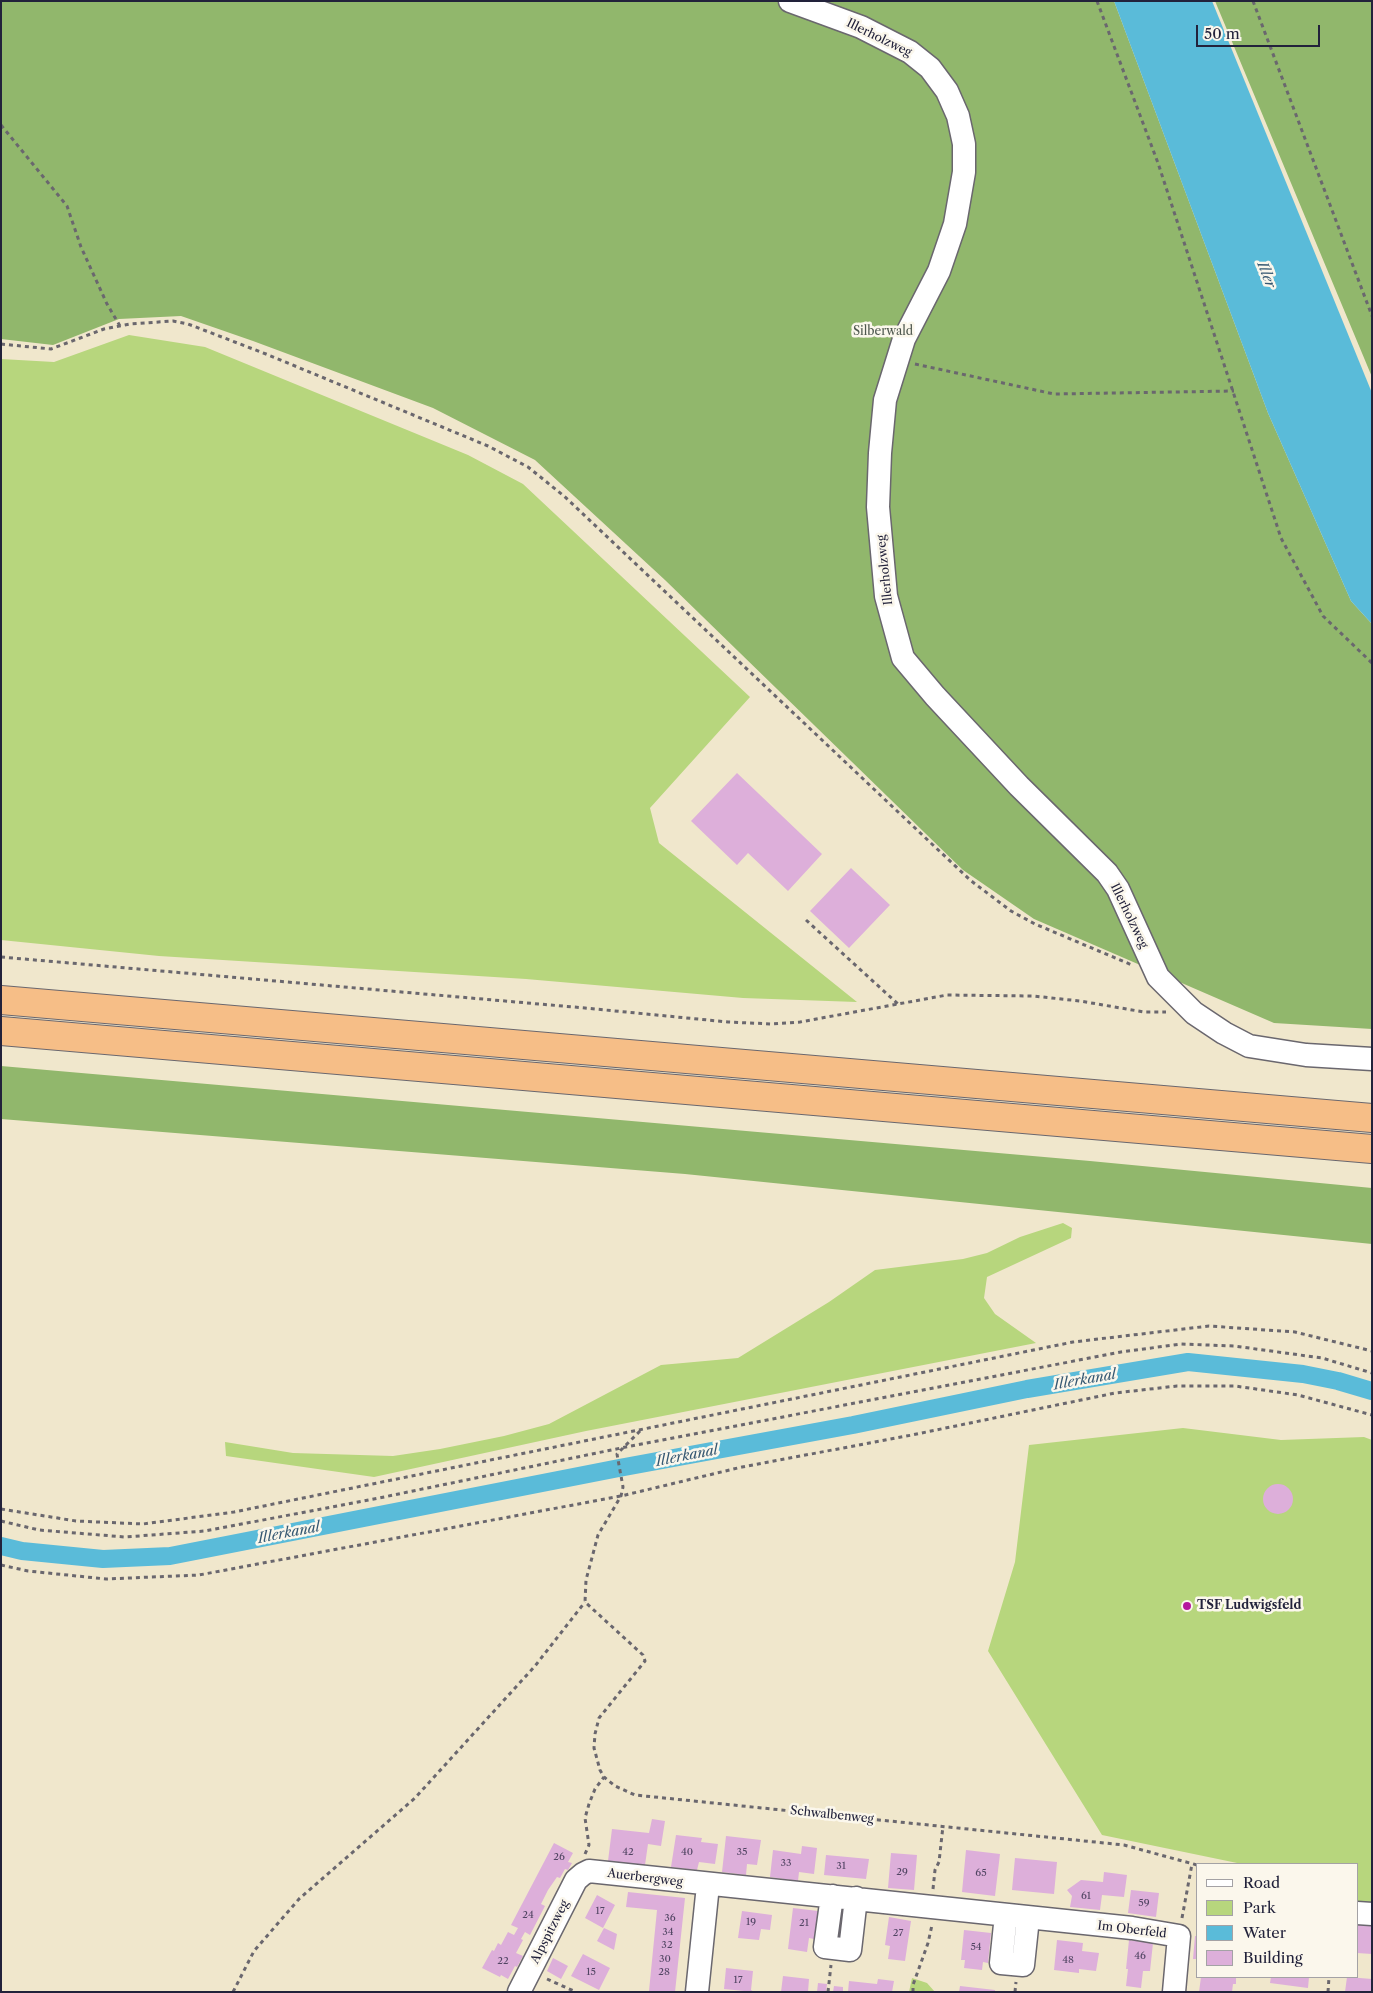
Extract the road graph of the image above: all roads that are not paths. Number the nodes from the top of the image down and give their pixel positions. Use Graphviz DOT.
graph roads {
  1 [pos="790,1"];
  2 [pos="1,1000"];
  3 [pos="1,1031"];
  4 [pos="1372,1058"];
  5 [pos="1372,1118"];
  6 [pos="1372,1149"];
  7 [pos="582,1874"];
  8 [pos="708,1885"];
  9 [pos="832,1896"];
  10 [pos="856,1898"];
  11 [pos="932,1907"];
  12 [pos="1358,1912"];
  13 [pos="1372,1914"];
  14 [pos="1006,1915"];
  15 [pos="1028,1918"];
  16 [pos="519,1992"];
  17 [pos="697,1992"];
  18 [pos="1174,1992"];
  1 -- 4 [label="street, Illerholzweg"];
  2 -- 5 [label="highway"];
  3 -- 6 [label="highway"];
  7 -- 8 [label="street, Auerbergweg"];
  7 -- 16 [label="street, Alpspitzweg"];
  8 -- 9 [label="street, Auerbergweg"];
  8 -- 17 [label="street"];
  9 -- 10 [label="street, Auerbergweg"];
  9 -- 10 [label="street"];
  10 -- 11 [label="street, Auerbergweg"];
  11 -- 14 [label="street, Im Oberfeld"];
  12 -- 13 [label="street"];
  14 -- 15 [label="street, Im Oberfeld"];
  14 -- 15 [label="street"];
  15 -- 18 [label="street, Im Oberfeld"];
}
